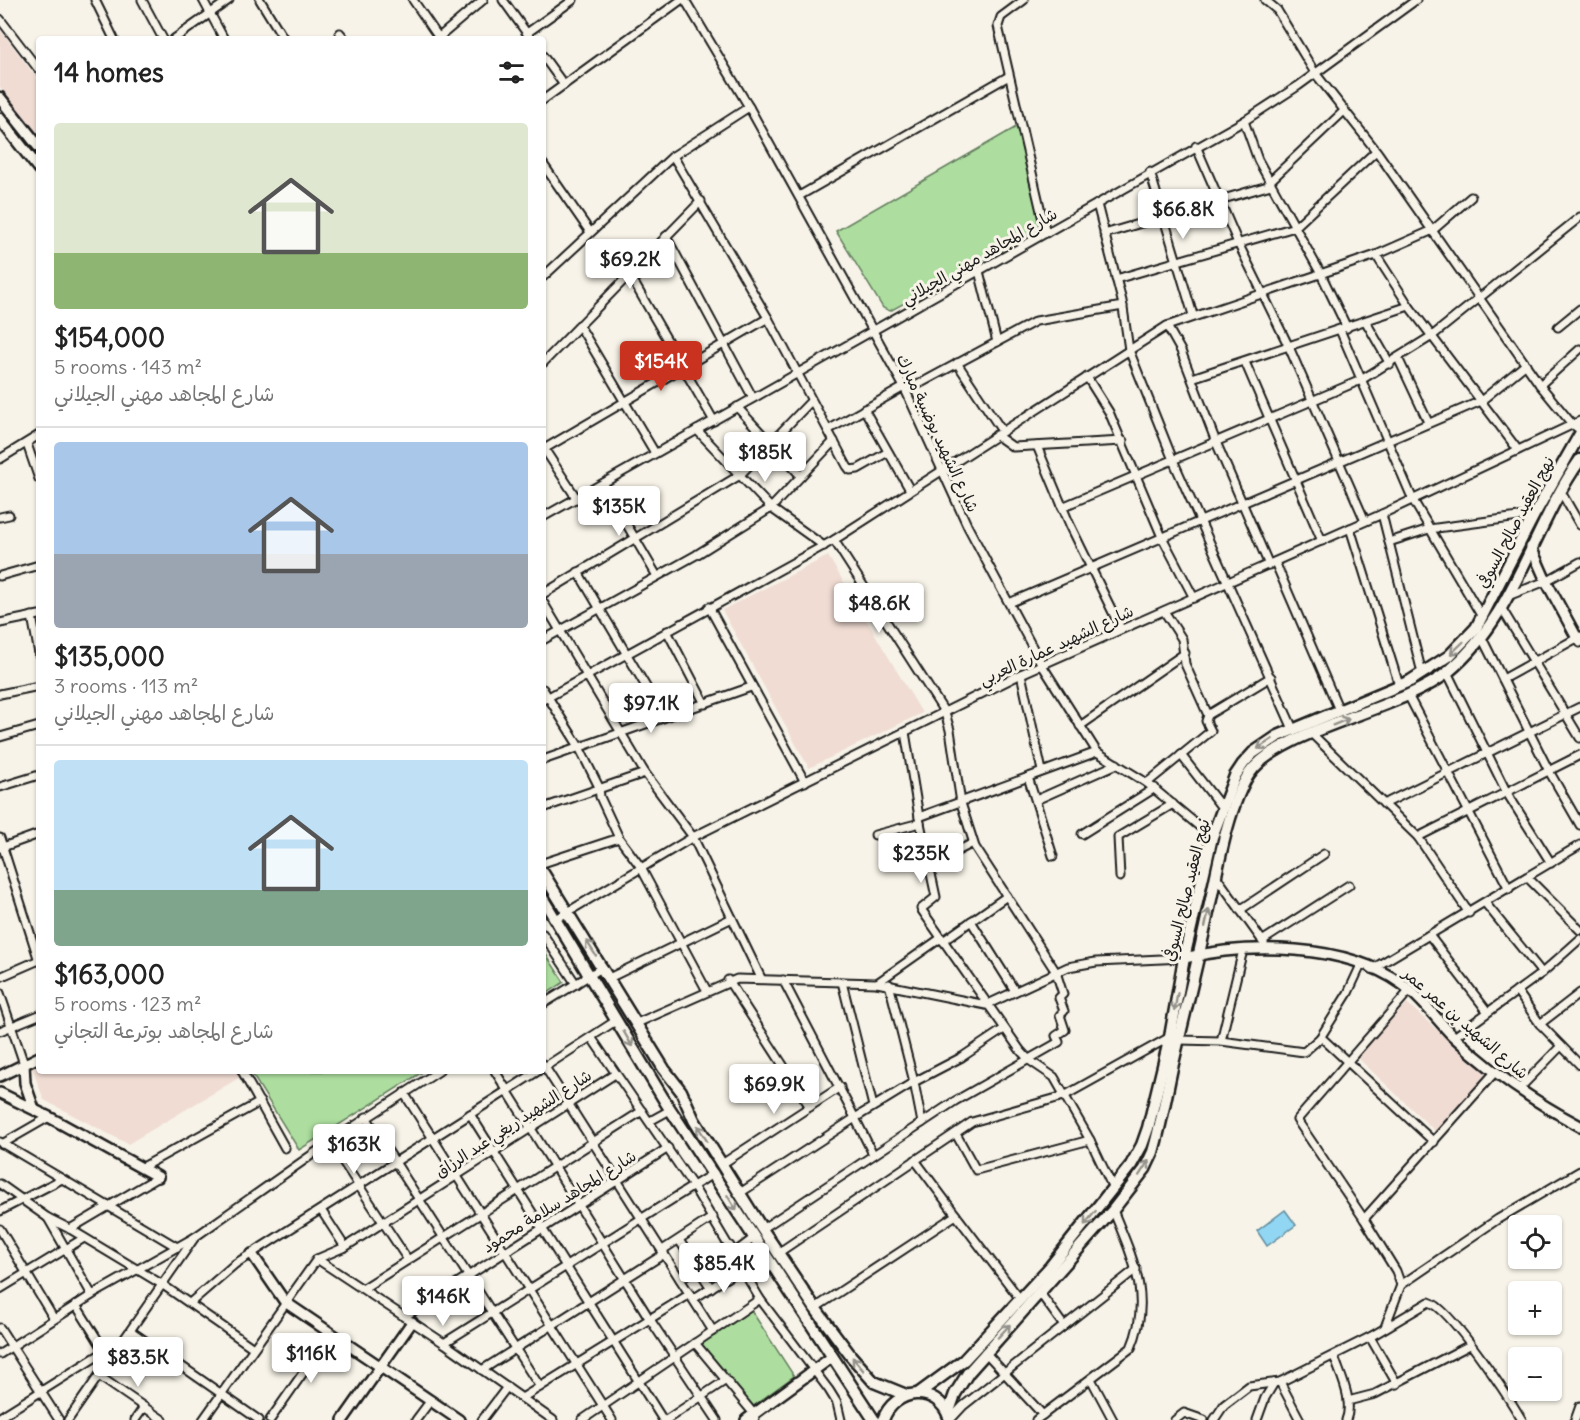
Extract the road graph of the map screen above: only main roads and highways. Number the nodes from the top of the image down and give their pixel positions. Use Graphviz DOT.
graph roads {
  1 [pos="0,98"];
  2 [pos="0,119"];
  3 [pos="36,143"];
  4 [pos="36,165"];
  5 [pos="1580,432"];
  6 [pos="1579,466"];
  7 [pos="546,878"];
  8 [pos="546,904"];
  9 [pos="1174,1039"];
  10 [pos="758,1233"];
  11 [pos="855,1389"];
  12 [pos="919,1393"];
  13 [pos="906,1395"];
  14 [pos="950,1418"];
  15 [pos="864,1420"];
  16 [pos="874,1420"];
  17 [pos="883,1420"];
  1 -- 3 [label="main road"];
  2 -- 4 [label="main road"];
  5 -- 9 [label="main road, نهج العقيد صالح السوفي, one-way"];
  9 -- 6 [label="main road, نهج العقيد صالح السوفي, one-way"];
  10 -- 7 [label="main road, one-way"];
  8 -- 10 [label="main road, one-way"];
  9 -- 12 [label="main road, نهج العقيد صالح السوفي, one-way"];
  14 -- 9 [label="main road, نهج العقيد صالح السوفي, one-way"];
  10 -- 11 [label="main road"];
  13 -- 10 [label="main road, one-way"];
  11 -- 15 [label="main road"];
  11 -- 16 [label="main road"];
  12 -- 13 [label="main road"];
  12 -- 14 [label="main road"];
  13 -- 17 [label="main road"];
}
